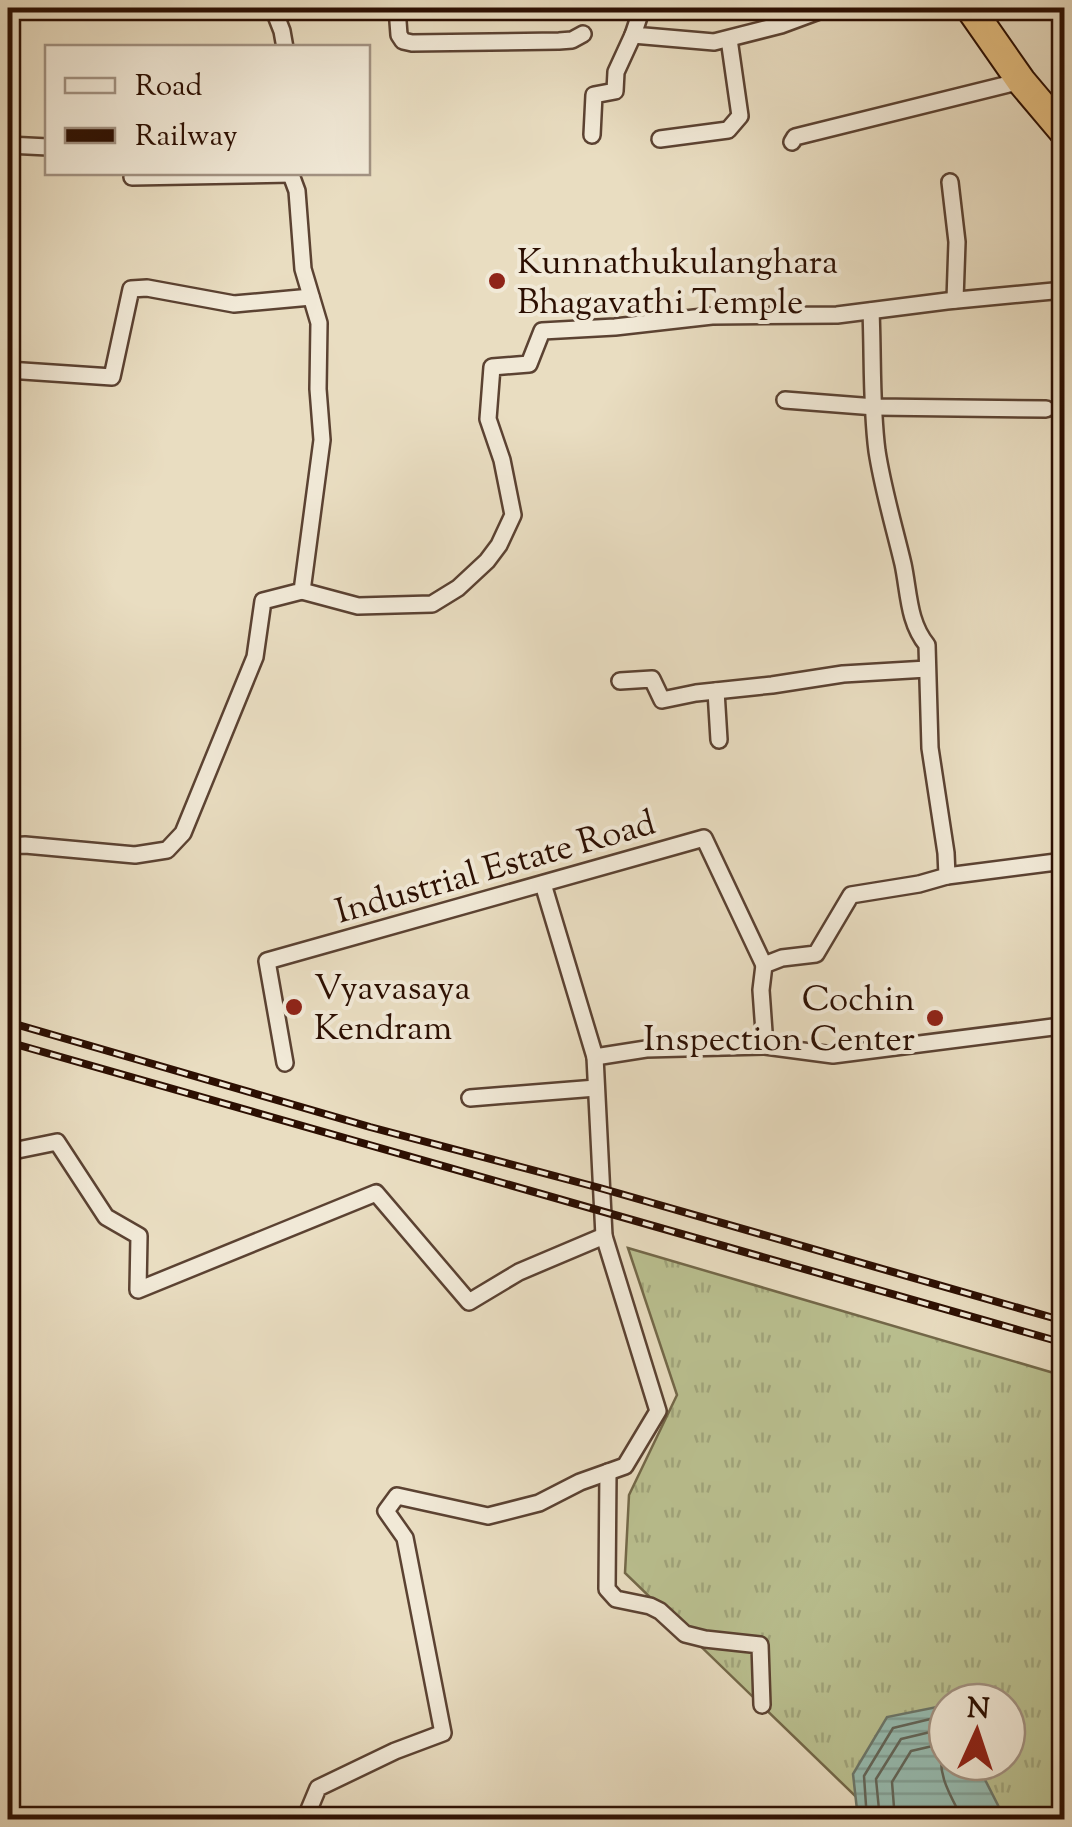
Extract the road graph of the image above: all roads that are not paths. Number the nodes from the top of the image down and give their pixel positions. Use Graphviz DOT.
graph roads {
  1 [pos="273,8"];
  2 [pos="397,8"];
  3 [pos="642,8"];
  4 [pos="827,8"];
  5 [pos="970,8"];
  6 [pos="582,34"];
  7 [pos="632,35"];
  8 [pos="729,38"];
  9 [pos="284,45"];
  10 [pos="1022,81"];
  11 [pos="1064,132"];
  12 [pos="592,135"];
  13 [pos="660,139"];
  14 [pos="792,142"];
  15 [pos="8,144"];
  16 [pos="45,147"];
  17 [pos="211,175"];
  18 [pos="291,175"];
  19 [pos="132,177"];
  20 [pos="950,182"];
  21 [pos="1064,290"];
  22 [pos="312,297"];
  23 [pos="955,300"];
  24 [pos="871,311"];
  25 [pos="8,370"];
  26 [pos="785,400"];
  27 [pos="874,408"];
  28 [pos="1046,409"];
  29 [pos="302,591"];
  30 [pos="927,670"];
  31 [pos="620,681"];
  32 [pos="716,691"];
  33 [pos="719,740"];
  34 [pos="8,846"];
  35 [pos="1063,861"];
  36 [pos="947,876"];
  37 [pos="543,884"];
  38 [pos="764,965"];
  39 [pos="1064,1023"];
  40 [pos="766,1046"];
  41 [pos="595,1057"];
  42 [pos="285,1063"];
  43 [pos="596,1088"];
  44 [pos="470,1098"];
  45 [pos="8,1152"];
  46 [pos="604,1236"];
  47 [pos="608,1472"];
  48 [pos="762,1705"];
  49 [pos="310,1820"];
  1 -- 9 [label="street"];
  2 -- 6 [label="street"];
  3 -- 7 [label="street"];
  4 -- 8 [label="street"];
  5 -- 10 [label="highway"];
  7 -- 8 [label="street"];
  7 -- 12 [label="street"];
  8 -- 13 [label="street"];
  10 -- 11 [label="highway"];
  10 -- 14 [label="street"];
  15 -- 16 [label="street"];
  17 -- 19 [label="street"];
  18 -- 22 [label="street"];
  20 -- 23 [label="street"];
  21 -- 23 [label="street"];
  22 -- 25 [label="street"];
  22 -- 29 [label="street"];
  23 -- 24 [label="street"];
  24 -- 27 [label="street"];
  24 -- 29 [label="street"];
  26 -- 27 [label="street"];
  27 -- 28 [label="street"];
  27 -- 30 [label="street"];
  29 -- 34 [label="street"];
  30 -- 32 [label="street"];
  30 -- 36 [label="street"];
  31 -- 32 [label="street"];
  32 -- 33 [label="street"];
  35 -- 36 [label="street"];
  36 -- 38 [label="street"];
  37 -- 38 [label="street, Industrial Estate Road"];
  37 -- 41 [label="street"];
  37 -- 42 [label="street, Industrial Estate Road"];
  38 -- 40 [label="street"];
  39 -- 40 [label="street"];
  40 -- 41 [label="street"];
  41 -- 43 [label="street"];
  43 -- 44 [label="street"];
  43 -- 46 [label="street"];
  45 -- 46 [label="street"];
  46 -- 47 [label="street"];
  47 -- 48 [label="street"];
  47 -- 49 [label="street"];
}
